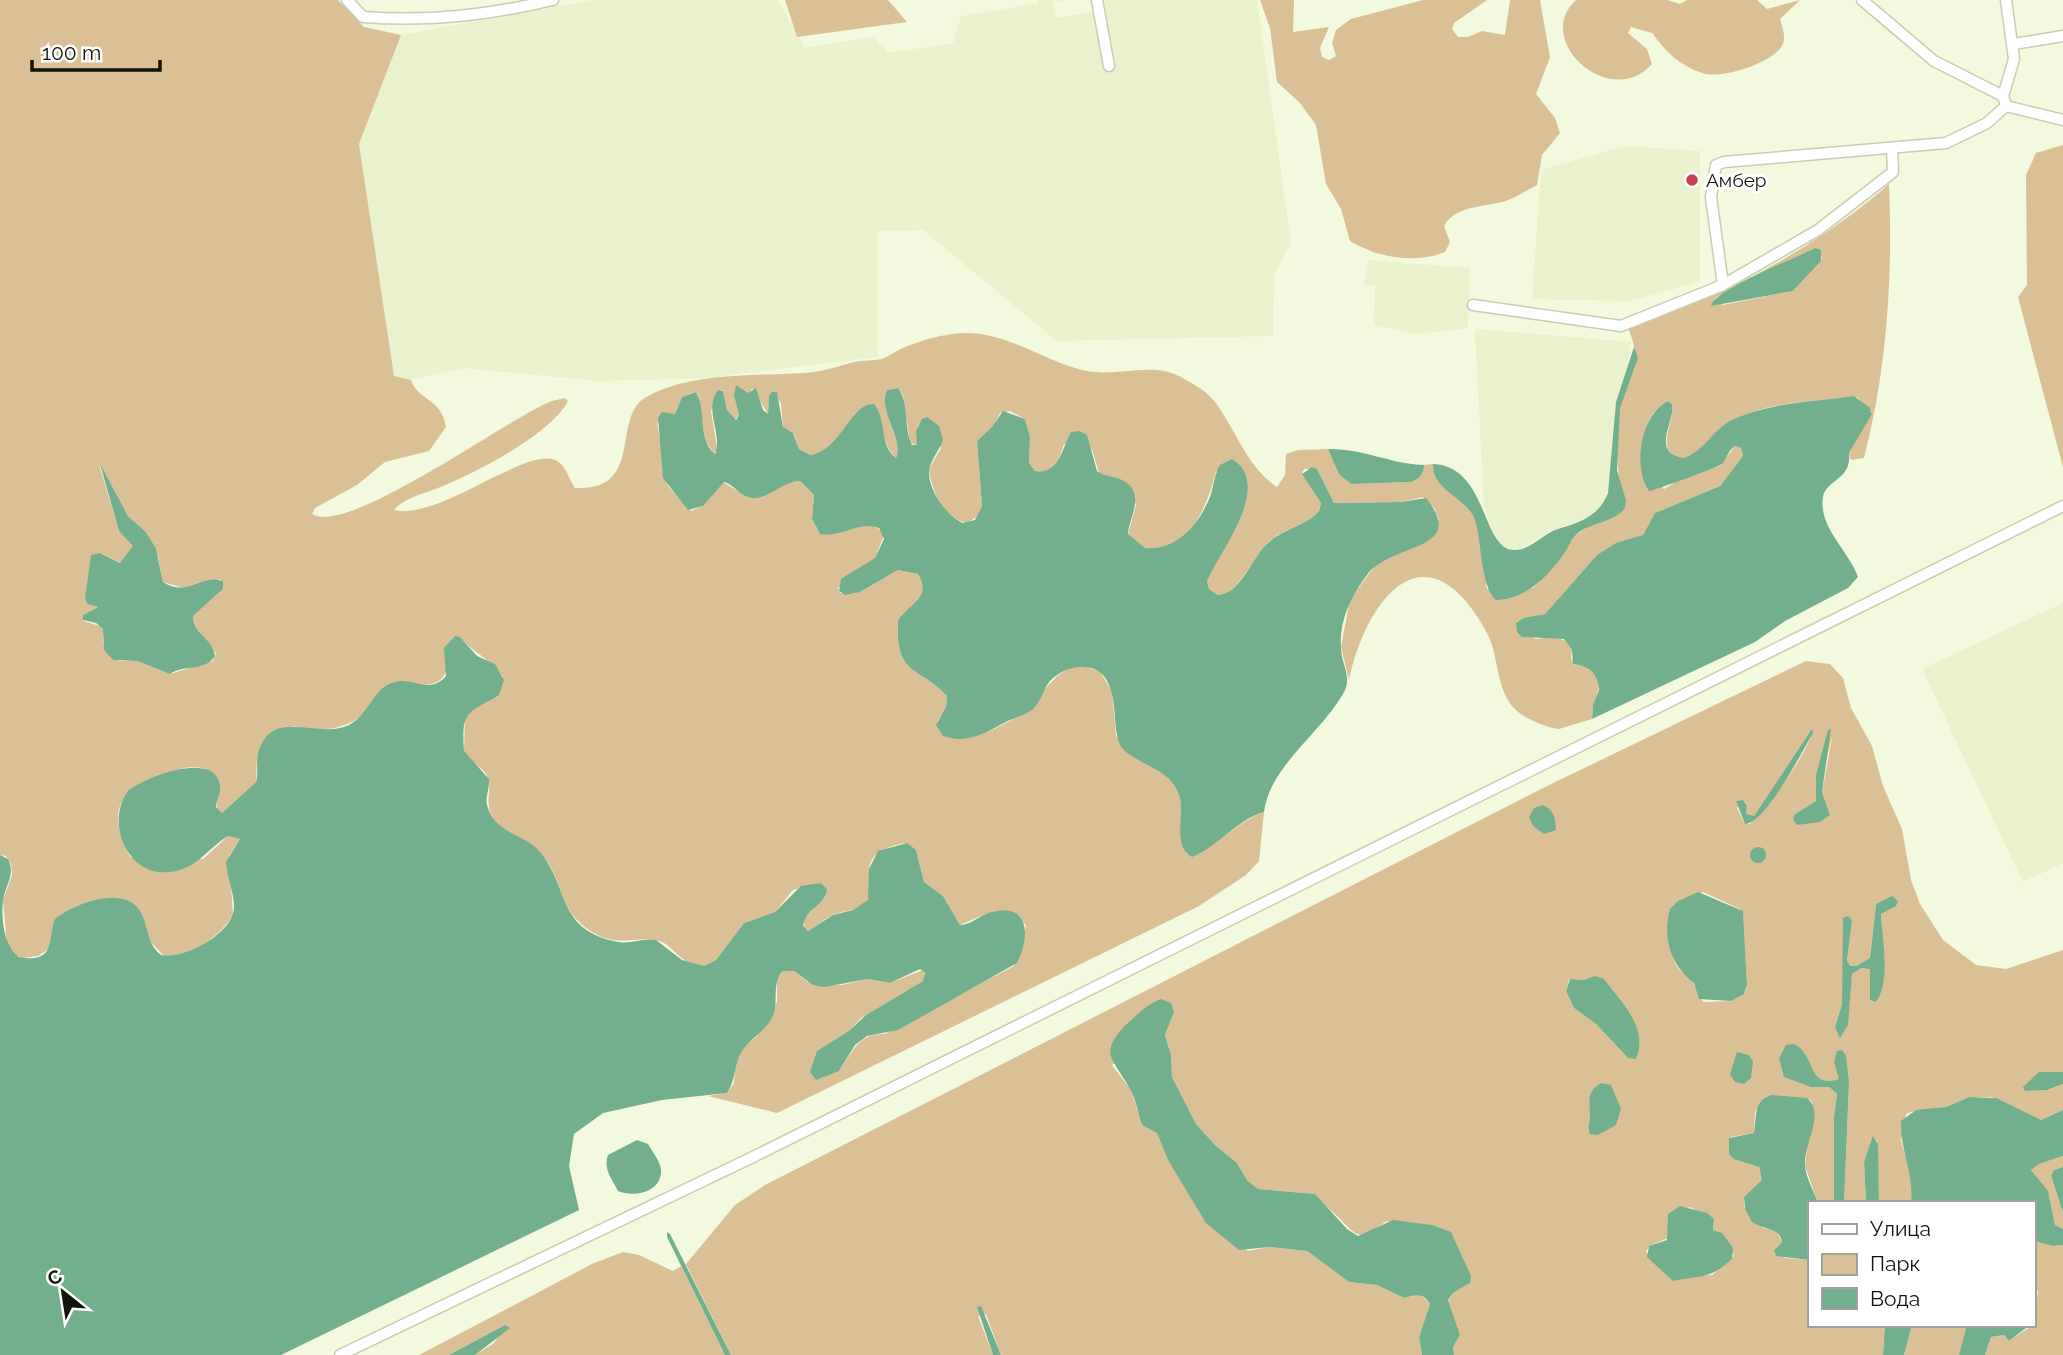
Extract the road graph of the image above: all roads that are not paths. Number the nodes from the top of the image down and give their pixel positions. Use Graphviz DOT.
graph roads {
  1 [pos="348,0"];
  2 [pos="553,0"];
  3 [pos="1097,0"];
  4 [pos="1862,0"];
  5 [pos="2006,0"];
  6 [pos="2063,36"];
  7 [pos="2014,44"];
  8 [pos="1109,66"];
  9 [pos="2004,101"];
  10 [pos="2063,120"];
  11 [pos="1892,148"];
  12 [pos="1723,285"];
  13 [pos="1473,305"];
  14 [pos="2063,506"];
  15 [pos="340,1355"];
  1 -- 2 [label="street"];
  3 -- 8 [label="street"];
  4 -- 9 [label="street"];
  5 -- 7 [label="street"];
  6 -- 7 [label="street"];
  7 -- 9 [label="street"];
  9 -- 10 [label="street"];
  9 -- 11 [label="street"];
  11 -- 12 [label="street"];
  11 -- 12 [label="street"];
  12 -- 13 [label="street"];
  14 -- 15 [label="street"];
}
